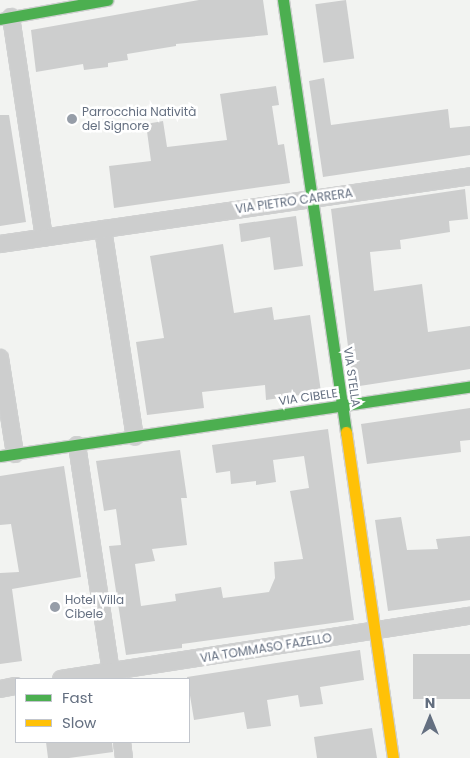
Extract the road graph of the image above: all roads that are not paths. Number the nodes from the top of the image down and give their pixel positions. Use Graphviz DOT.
graph roads {
  1 [pos="107,0"];
  2 [pos="283,0"];
  3 [pos="6,18"];
  4 [pos="470,176"];
  5 [pos="313,199"];
  6 [pos="111,228"];
  7 [pos="44,238"];
  8 [pos="0,244"];
  9 [pos="0,358"];
  10 [pos="470,387"];
  11 [pos="342,406"];
  12 [pos="142,436"];
  13 [pos="77,445"];
  14 [pos="8,455"];
  15 [pos="470,616"];
  16 [pos="373,631"];
  17 [pos="112,675"];
  18 [pos="74,678"];
  19 [pos="15,686"];
  20 [pos="0,689"];
  21 [pos="122,743"];
  22 [pos="124,758"];
  23 [pos="393,758"];
  1 -- 3 [label="street"];
  2 -- 5 [label="street, VIA STELLA"];
  3 -- 7 [label="street"];
  4 -- 5 [label="street, VIA PIETRO CARRERA"];
  5 -- 6 [label="street, VIA PIETRO CARRERA"];
  5 -- 11 [label="street, VIA STELLA"];
  6 -- 7 [label="street, VIA PIETRO CARRERA"];
  6 -- 12 [label="street"];
  7 -- 8 [label="street, VIA PIETRO CARRERA"];
  9 -- 14 [label="street"];
  10 -- 11 [label="street, VIA CIBELE"];
  11 -- 12 [label="street, VIA CIBELE"];
  11 -- 16 [label="street, VIA STELLA"];
  12 -- 13 [label="street, VIA CIBELE"];
  13 -- 14 [label="street, VIA CIBELE"];
  13 -- 17 [label="street"];
  15 -- 16 [label="street, VIA TOMMASO FAZELLO"];
  16 -- 17 [label="street, VIA TOMMASO FAZELLO"];
  16 -- 23 [label="street, VIA STELLA"];
  17 -- 18 [label="street, VIA TOMMASO FAZELLO"];
  19 -- 20 [label="street"];
  21 -- 22 [label="street"];
}
